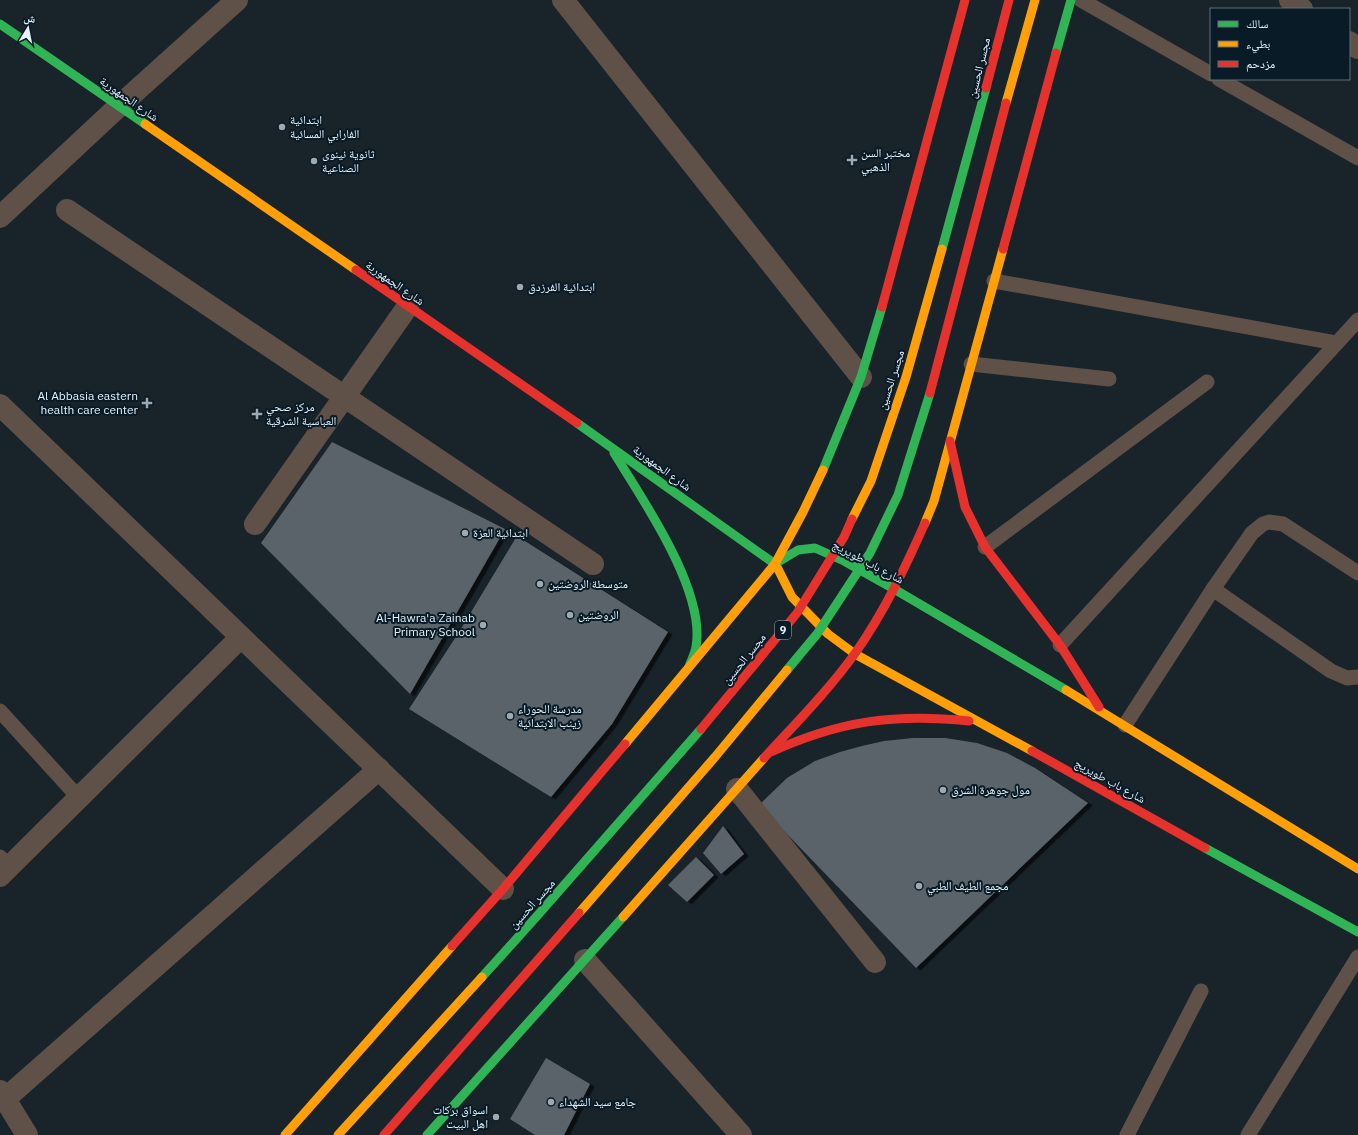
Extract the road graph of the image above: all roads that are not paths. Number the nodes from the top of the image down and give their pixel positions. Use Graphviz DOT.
graph roads {
  1 [pos="237,0"];
  2 [pos="563,0"];
  3 [pos="965,0"];
  4 [pos="1009,0"];
  5 [pos="1035,0"];
  6 [pos="1070,0"];
  7 [pos="1081,0"];
  8 [pos="1290,0"];
  9 [pos="1301,8"];
  10 [pos="0,24"];
  11 [pos="1210,73"];
  12 [pos="1221,80"];
  13 [pos="118,106"];
  14 [pos="1358,158"];
  15 [pos="67,210"];
  16 [pos="0,216"];
  17 [pos="994,281"];
  18 [pos="408,306"];
  19 [pos="1358,320"];
  20 [pos="1336,343"];
  21 [pos="971,364"];
  22 [pos="861,377"];
  23 [pos="1108,379"];
  24 [pos="1207,382"];
  25 [pos="345,397"];
  26 [pos="0,405"];
  27 [pos="950,441"];
  28 [pos="609,445"];
  29 [pos="255,524"];
  30 [pos="985,547"];
  31 [pos="593,564"];
  32 [pos="775,564"];
  33 [pos="1358,573"];
  34 [pos="894,589"];
  35 [pos="1213,589"];
  36 [pos="241,637"];
  37 [pos="1060,645"];
  38 [pos="855,654"];
  39 [pos="689,667"];
  40 [pos="1358,677"];
  41 [pos="1101,710"];
  42 [pos="0,711"];
  43 [pos="986,725"];
  44 [pos="1125,725"];
  45 [pos="771,752"];
  46 [pos="379,769"];
  47 [pos="737,789"];
  48 [pos="79,798"];
  49 [pos="3,867"];
  50 [pos="1358,869"];
  51 [pos="504,889"];
  52 [pos="1358,932"];
  53 [pos="1358,956"];
  54 [pos="585,960"];
  55 [pos="875,962"];
  56 [pos="1201,991"];
  57 [pos="3,1095"];
  58 [pos="27,1135"];
  59 [pos="285,1135"];
  60 [pos="338,1135"];
  61 [pos="384,1135"];
  62 [pos="427,1135"];
  63 [pos="741,1135"];
  64 [pos="1127,1135"];
  65 [pos="1248,1135"];
  1 -- 13 [label="street"];
  2 -- 22 [label="street"];
  3 -- 22 [label="main road"];
  4 -- 60 [label="main road, مجسر الحسين / 9, bridge"];
  5 -- 61 [label="main road, 9, bridge"];
  6 -- 17 [label="main road"];
  7 -- 11 [label="lane"];
  8 -- 9 [label="street"];
  10 -- 13 [label="main road, شارع الجمهورية"];
  12 -- 14 [label="lane"];
  13 -- 16 [label="street"];
  13 -- 18 [label="main road, شارع الجمهورية"];
  15 -- 25 [label="street"];
  17 -- 20 [label="lane"];
  17 -- 21 [label="main road"];
  18 -- 25 [label="street"];
  18 -- 28 [label="main road, شارع الجمهورية"];
  19 -- 20 [label="lane"];
  20 -- 37 [label="lane"];
  21 -- 23 [label="lane"];
  21 -- 27 [label="main road"];
  22 -- 32 [label="main road"];
  24 -- 30 [label="lane"];
  25 -- 29 [label="street"];
  25 -- 31 [label="street"];
  26 -- 36 [label="street"];
  27 -- 30 [label="main road"];
  27 -- 34 [label="main road"];
  28 -- 32 [label="main road, شارع الجمهورية"];
  28 -- 39 [label="main road"];
  30 -- 37 [label="main road"];
  32 -- 34 [label="main road, شارع باب طويريج"];
  32 -- 38 [label="main road, شارع باب طويريج"];
  32 -- 39 [label="main road"];
  33 -- 35 [label="lane"];
  34 -- 38 [label="main road"];
  34 -- 41 [label="main road, شارع باب طويريج"];
  35 -- 40 [label="lane"];
  35 -- 44 [label="lane"];
  36 -- 46 [label="street"];
  36 -- 48 [label="street"];
  37 -- 41 [label="main road"];
  38 -- 43 [label="main road, شارع باب طويريج"];
  38 -- 45 [label="main road"];
  39 -- 51 [label="main road"];
  41 -- 44 [label="main road, شارع باب طويريج"];
  42 -- 48 [label="lane"];
  43 -- 45 [label="main road"];
  43 -- 52 [label="main road, شارع باب طويريج"];
  44 -- 50 [label="main road, شارع باب طويريج"];
  45 -- 47 [label="main road"];
  46 -- 51 [label="street"];
  46 -- 57 [label="street"];
  47 -- 54 [label="main road"];
  47 -- 55 [label="street"];
  48 -- 49 [label="street"];
  51 -- 59 [label="main road"];
  53 -- 65 [label="lane"];
  54 -- 62 [label="main road"];
  54 -- 63 [label="street"];
  56 -- 64 [label="lane"];
  57 -- 58 [label="street"];
}
